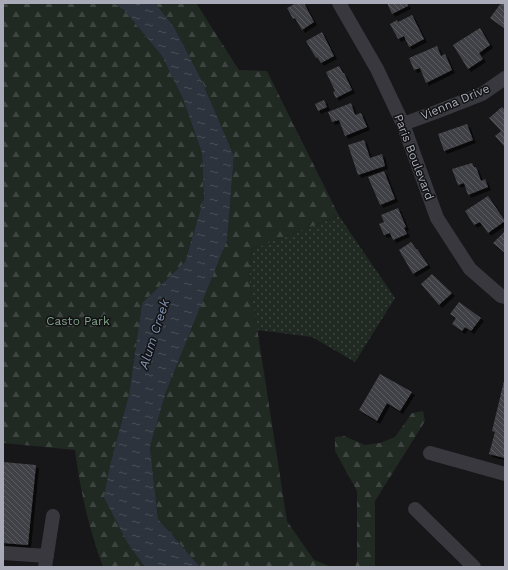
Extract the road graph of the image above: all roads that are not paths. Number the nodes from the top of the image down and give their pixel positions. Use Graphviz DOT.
graph roads {
  1 [pos="339,3"];
  2 [pos="505,78"];
  3 [pos="403,124"];
  4 [pos="505,297"];
  5 [pos="430,453"];
  6 [pos="505,474"];
  7 [pos="415,509"];
  8 [pos="53,516"];
  9 [pos="3,553"];
  10 [pos="46,562"];
  11 [pos="474,567"];
  1 -- 3 [label="street, Paris Boulevard"];
  2 -- 3 [label="street, Vienna Drive"];
  3 -- 4 [label="street, Paris Boulevard"];
  5 -- 6 [label="street"];
  7 -- 11 [label="street"];
  8 -- 10 [label="street"];
  9 -- 10 [label="street"];
}
